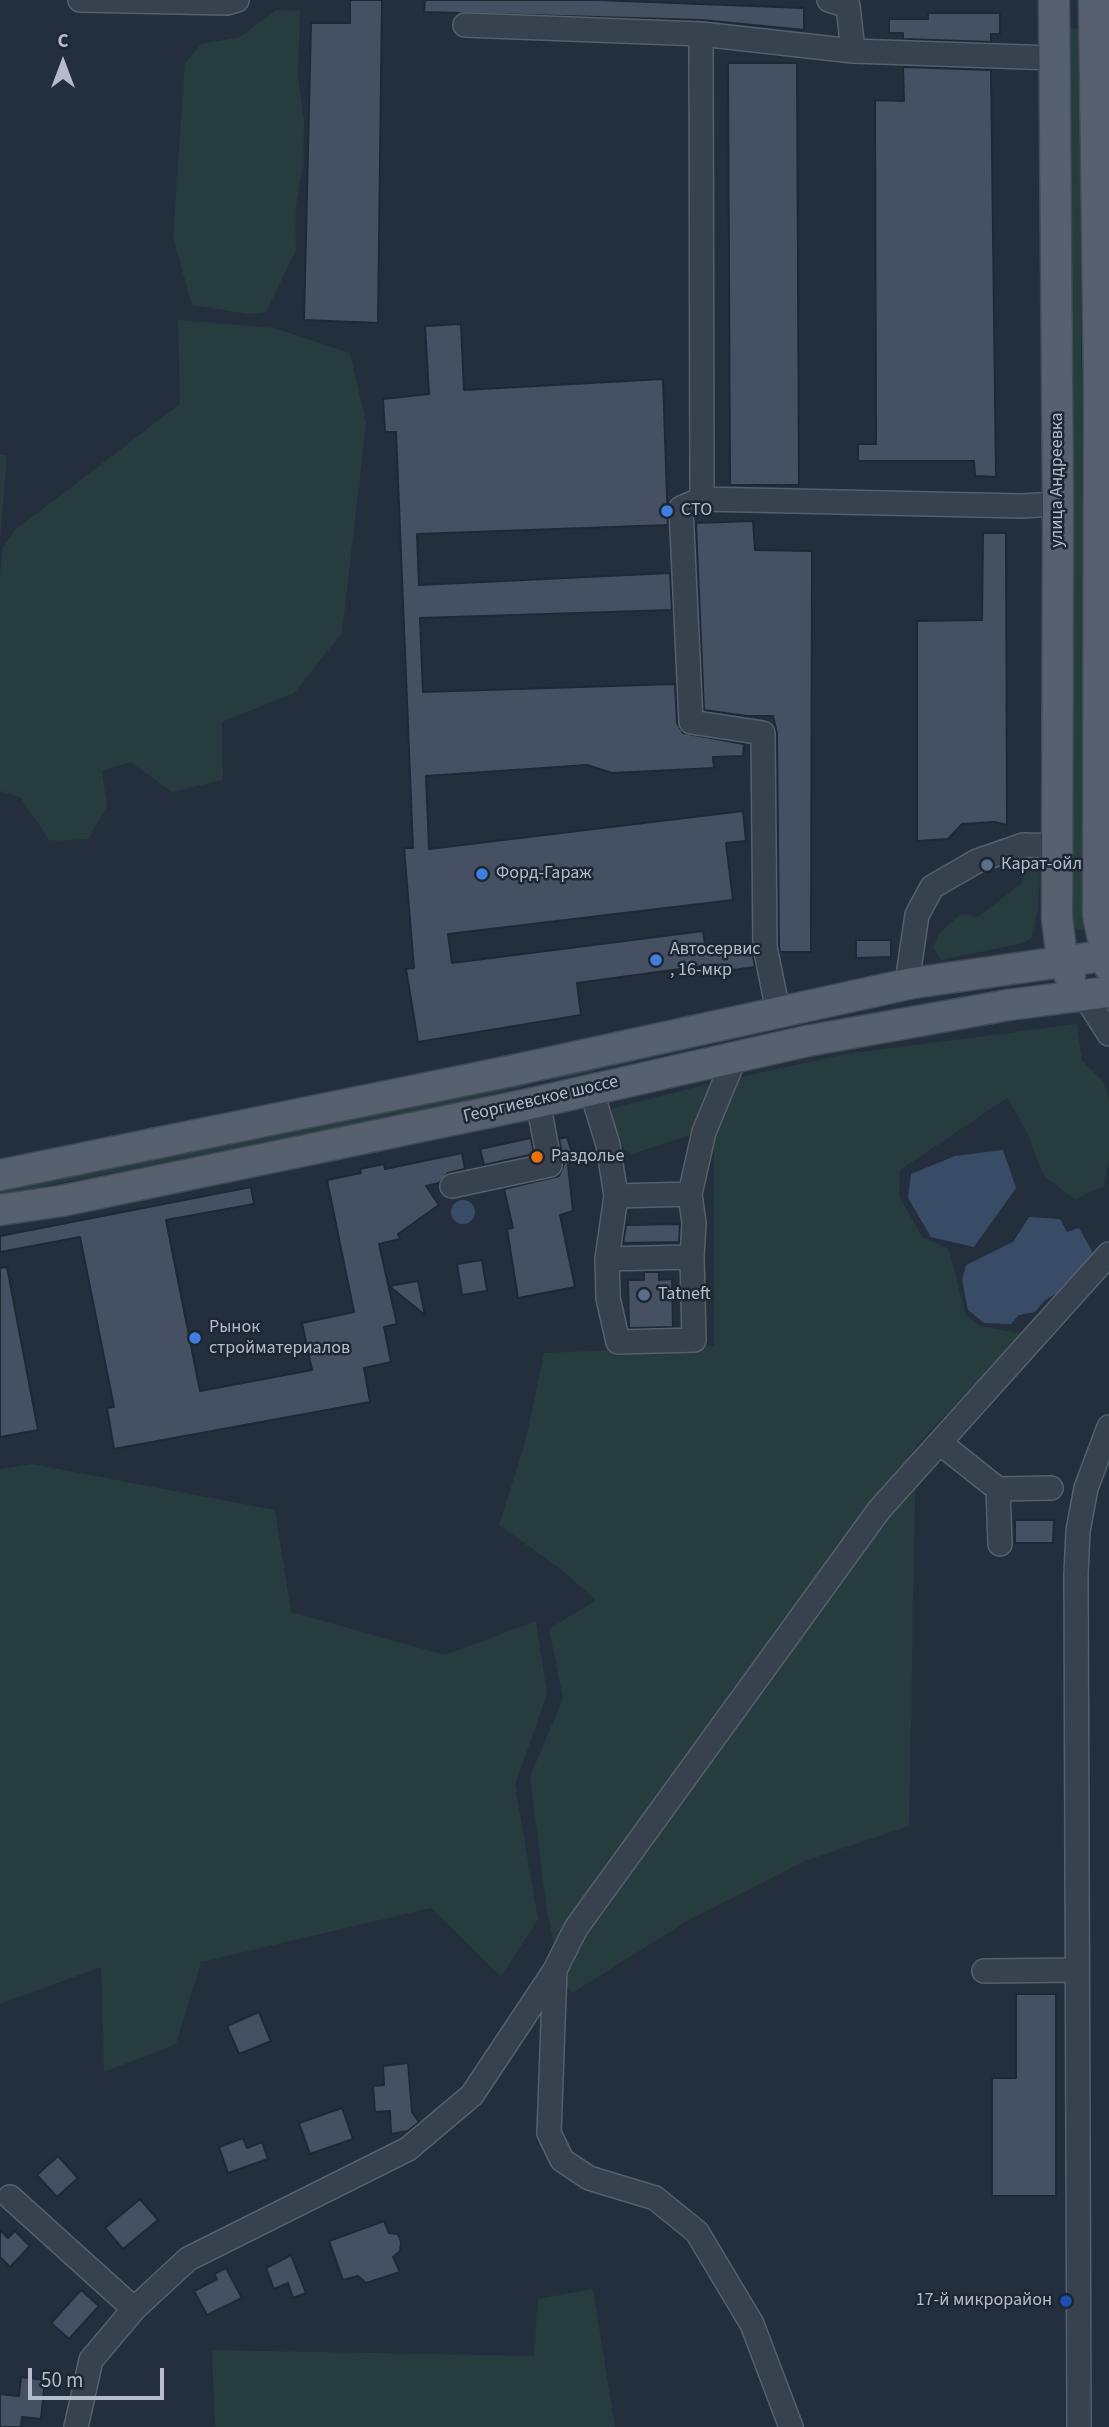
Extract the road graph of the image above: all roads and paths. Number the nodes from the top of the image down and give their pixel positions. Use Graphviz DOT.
graph roads {
  1 [pos="80,0"];
  2 [pos="237,0"];
  3 [pos="829,0"];
  4 [pos="1094,6"];
  5 [pos="1054,8"];
  6 [pos="465,25"];
  7 [pos="701,34"];
  8 [pos="853,51"];
  9 [pos="1054,58"];
  10 [pos="1104,388"];
  11 [pos="702,499"];
  12 [pos="1058,504"];
  13 [pos="1058,846"];
  14 [pos="1107,959"];
  15 [pos="1062,960"];
  16 [pos="914,983"];
  17 [pos="1096,992"];
  18 [pos="778,1011"];
  19 [pos="1109,1034"];
  20 [pos="735,1056"];
  21 [pos="520,1069"];
  22 [pos="591,1089"];
  23 [pos="534,1103"];
  24 [pos="0,1175"];
  25 [pos="452,1186"];
  26 [pos="690,1194"];
  27 [pos="616,1196"];
  28 [pos="0,1210"];
  29 [pos="1109,1254"];
  30 [pos="692,1257"];
  31 [pos="607,1259"];
  32 [pos="1109,1427"];
  33 [pos="940,1443"];
  34 [pos="1051,1488"];
  35 [pos="998,1489"];
  36 [pos="1000,1544"];
  37 [pos="555,1970"];
  38 [pos="1077,1970"];
  39 [pos="985,1971"];
  40 [pos="10,2197"];
  41 [pos="134,2309"];
  42 [pos="76,2427"];
  43 [pos="790,2427"];
  44 [pos="1079,2427"];
  1 -- 2 [label="street"];
  3 -- 8 [label="street"];
  4 -- 5 [label="main road"];
  4 -- 10 [label="main road"];
  5 -- 9 [label="main road, улица Андреевка"];
  6 -- 7 [label="street"];
  7 -- 8 [label="street"];
  7 -- 11 [label="street"];
  8 -- 9 [label="street"];
  9 -- 12 [label="main road, улица Андреевка"];
  10 -- 14 [label="main road"];
  11 -- 12 [label="street"];
  11 -- 18 [label="street"];
  12 -- 13 [label="main road, улица Андреевка"];
  13 -- 15 [label="main road, улица Андреевка"];
  13 -- 16 [label="street"];
  14 -- 15 [label="main road, Георгиевское шоссе"];
  15 -- 16 [label="main road, Георгиевское шоссе"];
  15 -- 17 [label="main road"];
  16 -- 18 [label="main road, Георгиевское шоссе"];
  17 -- 19 [label="street"];
  17 -- 20 [label="main road, Георгиевское шоссе"];
  18 -- 21 [label="main road, Георгиевское шоссе"];
  20 -- 22 [label="main road, Георгиевское шоссе"];
  20 -- 26 [label="street"];
  21 -- 23 [label="street"];
  21 -- 24 [label="main road, Георгиевское шоссе"];
  22 -- 23 [label="main road, Георгиевское шоссе"];
  22 -- 27 [label="street"];
  23 -- 25 [label="street"];
  23 -- 28 [label="main road, Георгиевское шоссе"];
  26 -- 27 [label="street"];
  26 -- 30 [label="street"];
  27 -- 31 [label="street"];
  29 -- 33 [label="street"];
  30 -- 31 [label="street"];
  30 -- 31 [label="street"];
  32 -- 38 [label="street"];
  33 -- 35 [label="street"];
  33 -- 37 [label="street"];
  34 -- 35 [label="street"];
  35 -- 36 [label="street"];
  37 -- 41 [label="street"];
  37 -- 43 [label="street"];
  38 -- 39 [label="street"];
  38 -- 44 [label="street"];
  40 -- 41 [label="street"];
  41 -- 42 [label="street"];
}
